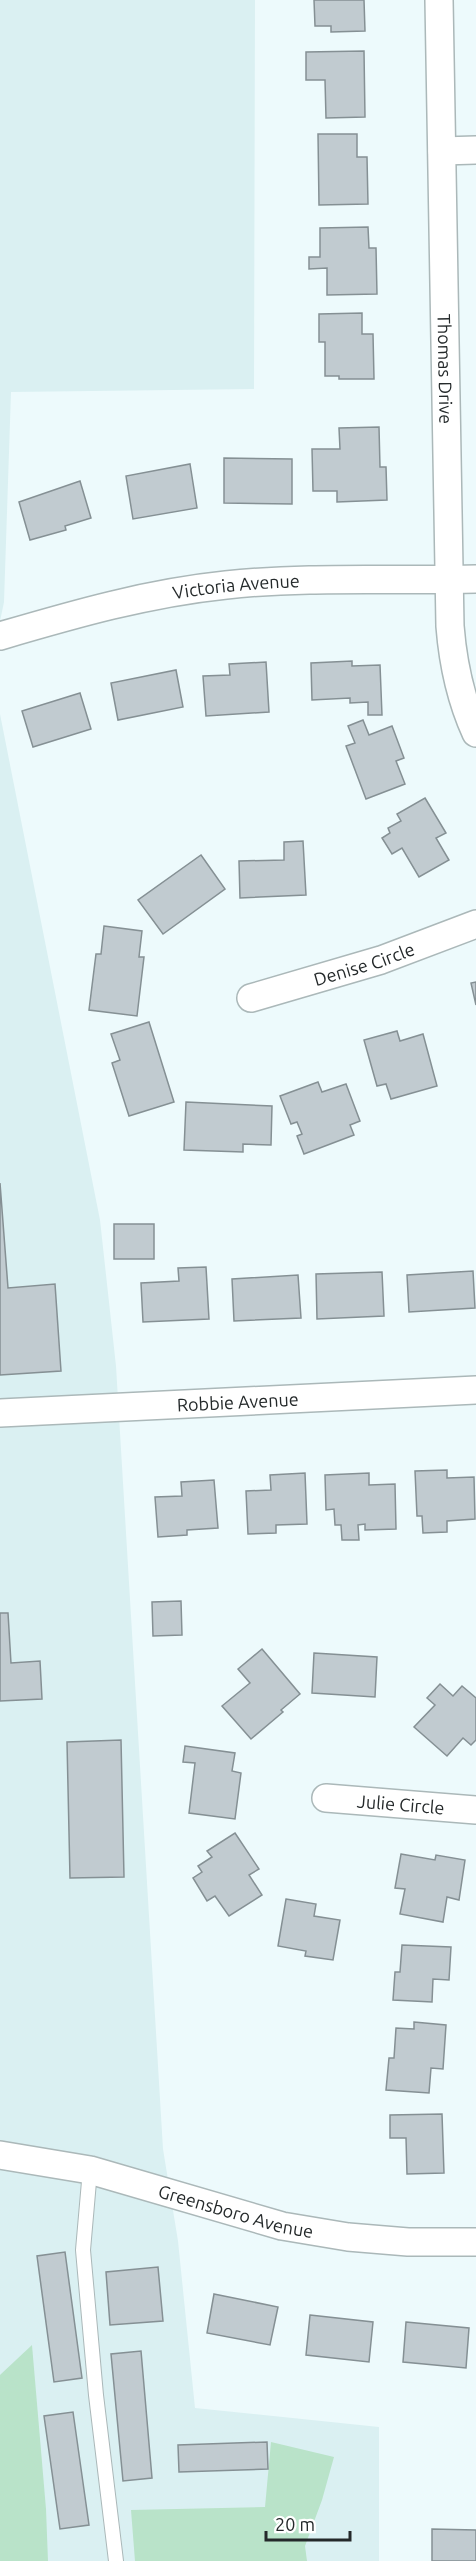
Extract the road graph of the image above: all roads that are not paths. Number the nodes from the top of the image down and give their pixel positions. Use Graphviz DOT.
graph roads {
  1 [pos="439,0"];
  2 [pos="476,150"];
  3 [pos="442,151"];
  4 [pos="463,579"];
  5 [pos="0,636"];
  6 [pos="476,733"];
  7 [pos="476,924"];
  8 [pos="251,998"];
  9 [pos="476,1390"];
  10 [pos="0,1413"];
  11 [pos="326,1798"];
  12 [pos="476,1810"];
  13 [pos="0,2155"];
  14 [pos="90,2170"];
  15 [pos="476,2242"];
  16 [pos="116,2561"];
  1 -- 3 [label="street, Thomas Drive"];
  2 -- 3 [label="street"];
  3 -- 4 [label="street, Thomas Drive"];
  4 -- 5 [label="street, Victoria Avenue"];
  4 -- 6 [label="street, Thomas Drive"];
  7 -- 8 [label="street, Denise Circle"];
  9 -- 10 [label="street, Robbie Avenue"];
  11 -- 12 [label="street, Julie Circle"];
  13 -- 14 [label="street, Greensboro Avenue"];
  14 -- 15 [label="street, Greensboro Avenue"];
  14 -- 16 [label="lane"];
}
